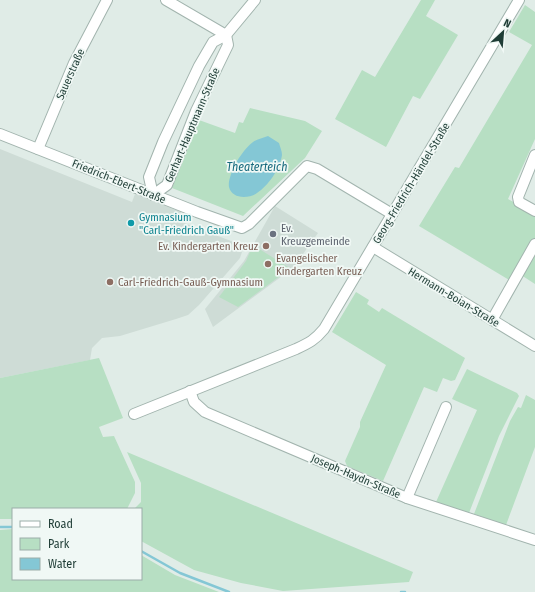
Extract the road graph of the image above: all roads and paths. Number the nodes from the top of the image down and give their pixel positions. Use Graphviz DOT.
graph roads {
  1 [pos="107,0"];
  2 [pos="166,0"];
  3 [pos="255,0"];
  4 [pos="519,0"];
  5 [pos="226,35"];
  6 [pos="0,134"];
  7 [pos="38,149"];
  8 [pos="535,155"];
  9 [pos="153,195"];
  10 [pos="535,211"];
  11 [pos="392,214"];
  12 [pos="535,244"];
  13 [pos="373,247"];
  14 [pos="492,320"];
  15 [pos="535,346"];
  16 [pos="190,392"];
  17 [pos="446,407"];
  18 [pos="134,414"];
  19 [pos="407,498"];
  20 [pos="535,540"];
  1 -- 7 [label="street, Sauerstraße"];
  2 -- 5 [label="street"];
  3 -- 5 [label="street, Gerhart-Hauptmann-Straße"];
  4 -- 11 [label="street, Georg-Friedrich-Händel-Straße"];
  5 -- 9 [label="street, Gerhart-Hauptmann-Straße"];
  5 -- 9 [label="street, Gerhart-Hauptmann-Straße"];
  6 -- 7 [label="street, Friedrich-Ebert-Straße"];
  7 -- 9 [label="street, Friedrich-Ebert-Straße"];
  8 -- 10 [label="street"];
  9 -- 11 [label="street, Friedrich-Ebert-Straße"];
  11 -- 13 [label="street, Georg-Friedrich-Händel-Straße"];
  12 -- 14 [label="street"];
  13 -- 14 [label="street, Hermann-Boian-Straße"];
  13 -- 16 [label="street, Georg-Friedrich-Händel-Straße"];
  14 -- 15 [label="street, Hermann-Boian-Straße"];
  16 -- 18 [label="street, Georg-Friedrich-Händel-Straße"];
  16 -- 19 [label="street, Joseph-Haydn-Straße"];
  17 -- 19 [label="street"];
  19 -- 20 [label="street, Joseph-Haydn-Straße"];
}
